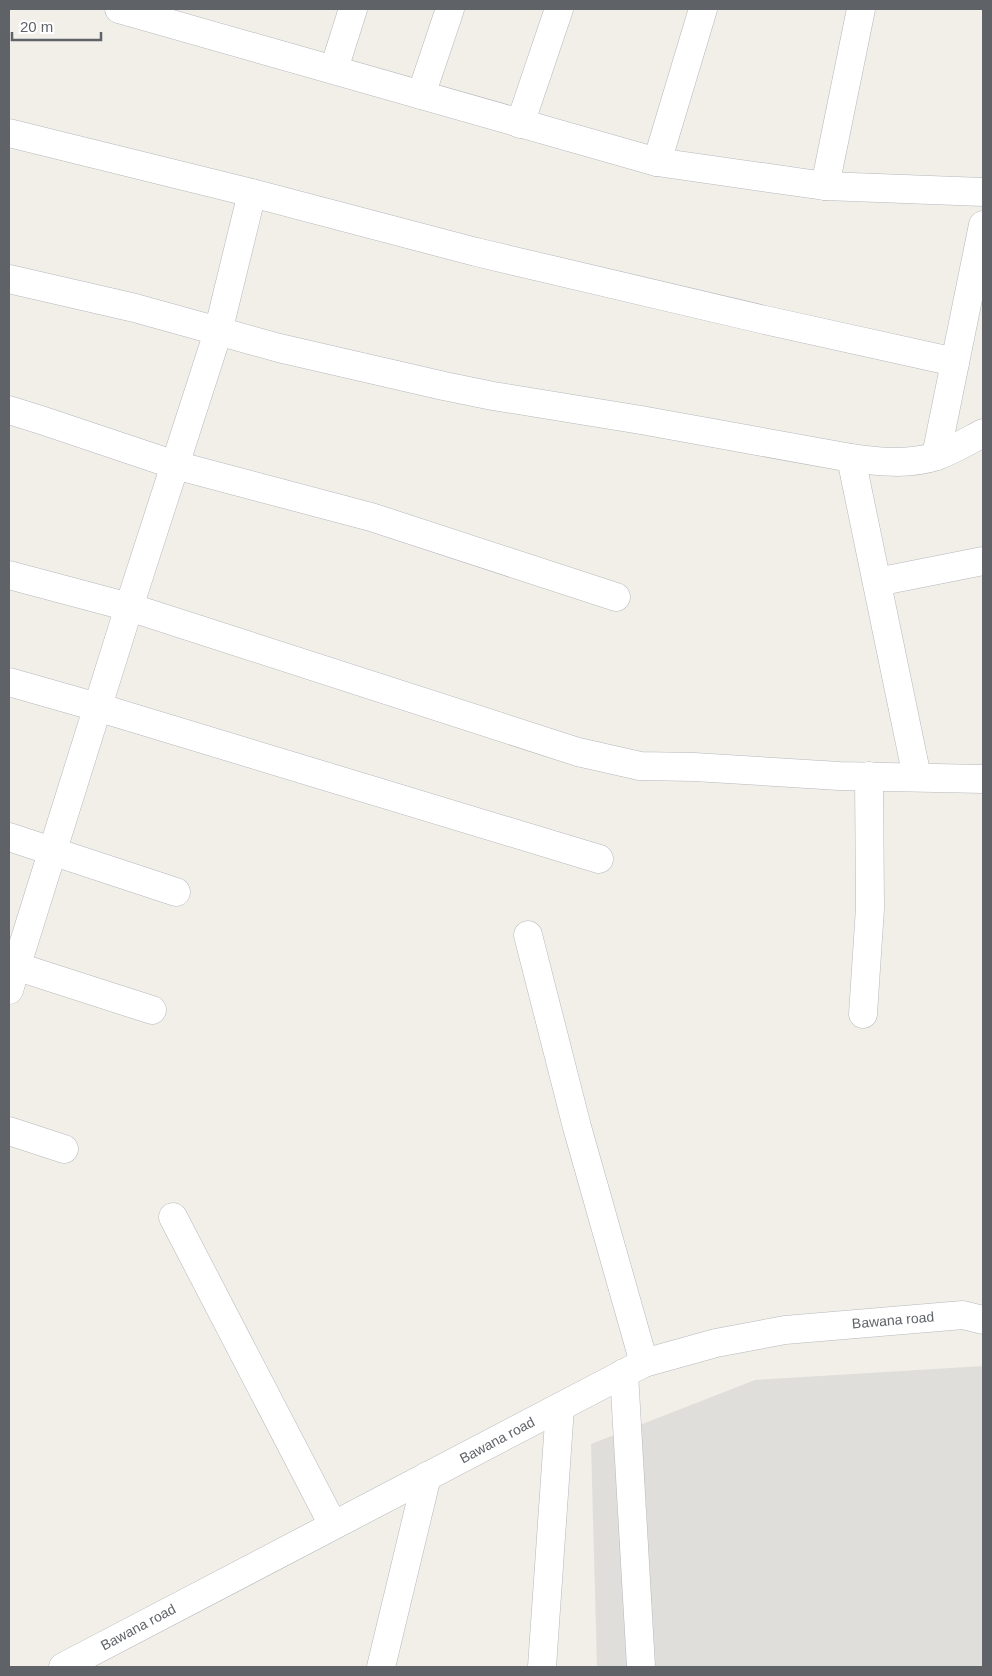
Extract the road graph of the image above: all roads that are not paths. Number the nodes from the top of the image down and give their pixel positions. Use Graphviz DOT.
graph roads {
  1 [pos="120,9"];
  2 [pos="352,9"];
  3 [pos="450,9"];
  4 [pos="559,9"];
  5 [pos="703,9"];
  6 [pos="861,9"];
  7 [pos="334,69"];
  8 [pos="421,95"];
  9 [pos="520,124"];
  10 [pos="9,133"];
  11 [pos="657,162"];
  12 [pos="825,186"];
  13 [pos="983,192"];
  14 [pos="252,193"];
  15 [pos="983,225"];
  16 [pos="9,278"];
  17 [pos="218,332"];
  18 [pos="955,362"];
  19 [pos="9,410"];
  20 [pos="983,433"];
  21 [pos="936,456"];
  22 [pos="851,458"];
  23 [pos="175,465"];
  24 [pos="983,561"];
  25 [pos="9,575"];
  26 [pos="877,582"];
  27 [pos="616,597"];
  28 [pos="129,607"];
  29 [pos="9,682"];
  30 [pos="97,707"];
  31 [pos="869,776"];
  32 [pos="917,777"];
  33 [pos="983,779"];
  34 [pos="9,837"];
  35 [pos="52,851"];
  36 [pos="599,859"];
  37 [pos="176,892"];
  38 [pos="528,935"];
  39 [pos="12,974"];
  40 [pos="152,1010"];
  41 [pos="863,1014"];
  42 [pos="9,1131"];
  43 [pos="64,1149"];
  44 [pos="173,1217"];
  45 [pos="976,1312"];
  46 [pos="634,1368"];
  47 [pos="560,1407"];
  48 [pos="427,1476"];
  49 [pos="333,1525"];
  50 [pos="119,1637"];
  51 [pos="63,1667"];
  52 [pos="110,1667"];
  53 [pos="381,1667"];
  54 [pos="542,1667"];
  55 [pos="640,1667"];
  1 -- 7 [label="street"];
  2 -- 7 [label="street"];
  3 -- 8 [label="street"];
  4 -- 9 [label="street"];
  5 -- 11 [label="street"];
  6 -- 12 [label="street"];
  7 -- 8 [label="street"];
  8 -- 9 [label="street"];
  9 -- 11 [label="street"];
  10 -- 14 [label="street"];
  11 -- 12 [label="street"];
  12 -- 13 [label="street"];
  14 -- 17 [label="street"];
  14 -- 18 [label="street"];
  15 -- 18 [label="street"];
  16 -- 17 [label="street"];
  17 -- 22 [label="street"];
  17 -- 23 [label="street"];
  18 -- 21 [label="street"];
  19 -- 23 [label="street"];
  20 -- 21 [label="street"];
  21 -- 22 [label="street"];
  22 -- 26 [label="street"];
  23 -- 27 [label="street"];
  23 -- 28 [label="street"];
  24 -- 26 [label="street"];
  25 -- 28 [label="street"];
  26 -- 32 [label="street"];
  28 -- 30 [label="street"];
  28 -- 31 [label="street"];
  29 -- 30 [label="street"];
  30 -- 35 [label="street"];
  30 -- 36 [label="street"];
  31 -- 32 [label="street"];
  31 -- 41 [label="street"];
  32 -- 33 [label="street"];
  34 -- 35 [label="street"];
  35 -- 37 [label="street"];
  35 -- 39 [label="street"];
  38 -- 46 [label="street"];
  39 -- 40 [label="street"];
  42 -- 43 [label="street"];
  44 -- 49 [label="street"];
  45 -- 46 [label="street, Bawana road"];
  46 -- 47 [label="street, Bawana road"];
  46 -- 55 [label="street"];
  47 -- 48 [label="street, Bawana road"];
  47 -- 54 [label="street"];
  48 -- 49 [label="street, Bawana road"];
  48 -- 53 [label="street"];
  49 -- 50 [label="street, Bawana road"];
  50 -- 51 [label="street, Bawana road"];
  50 -- 52 [label="street"];
}
